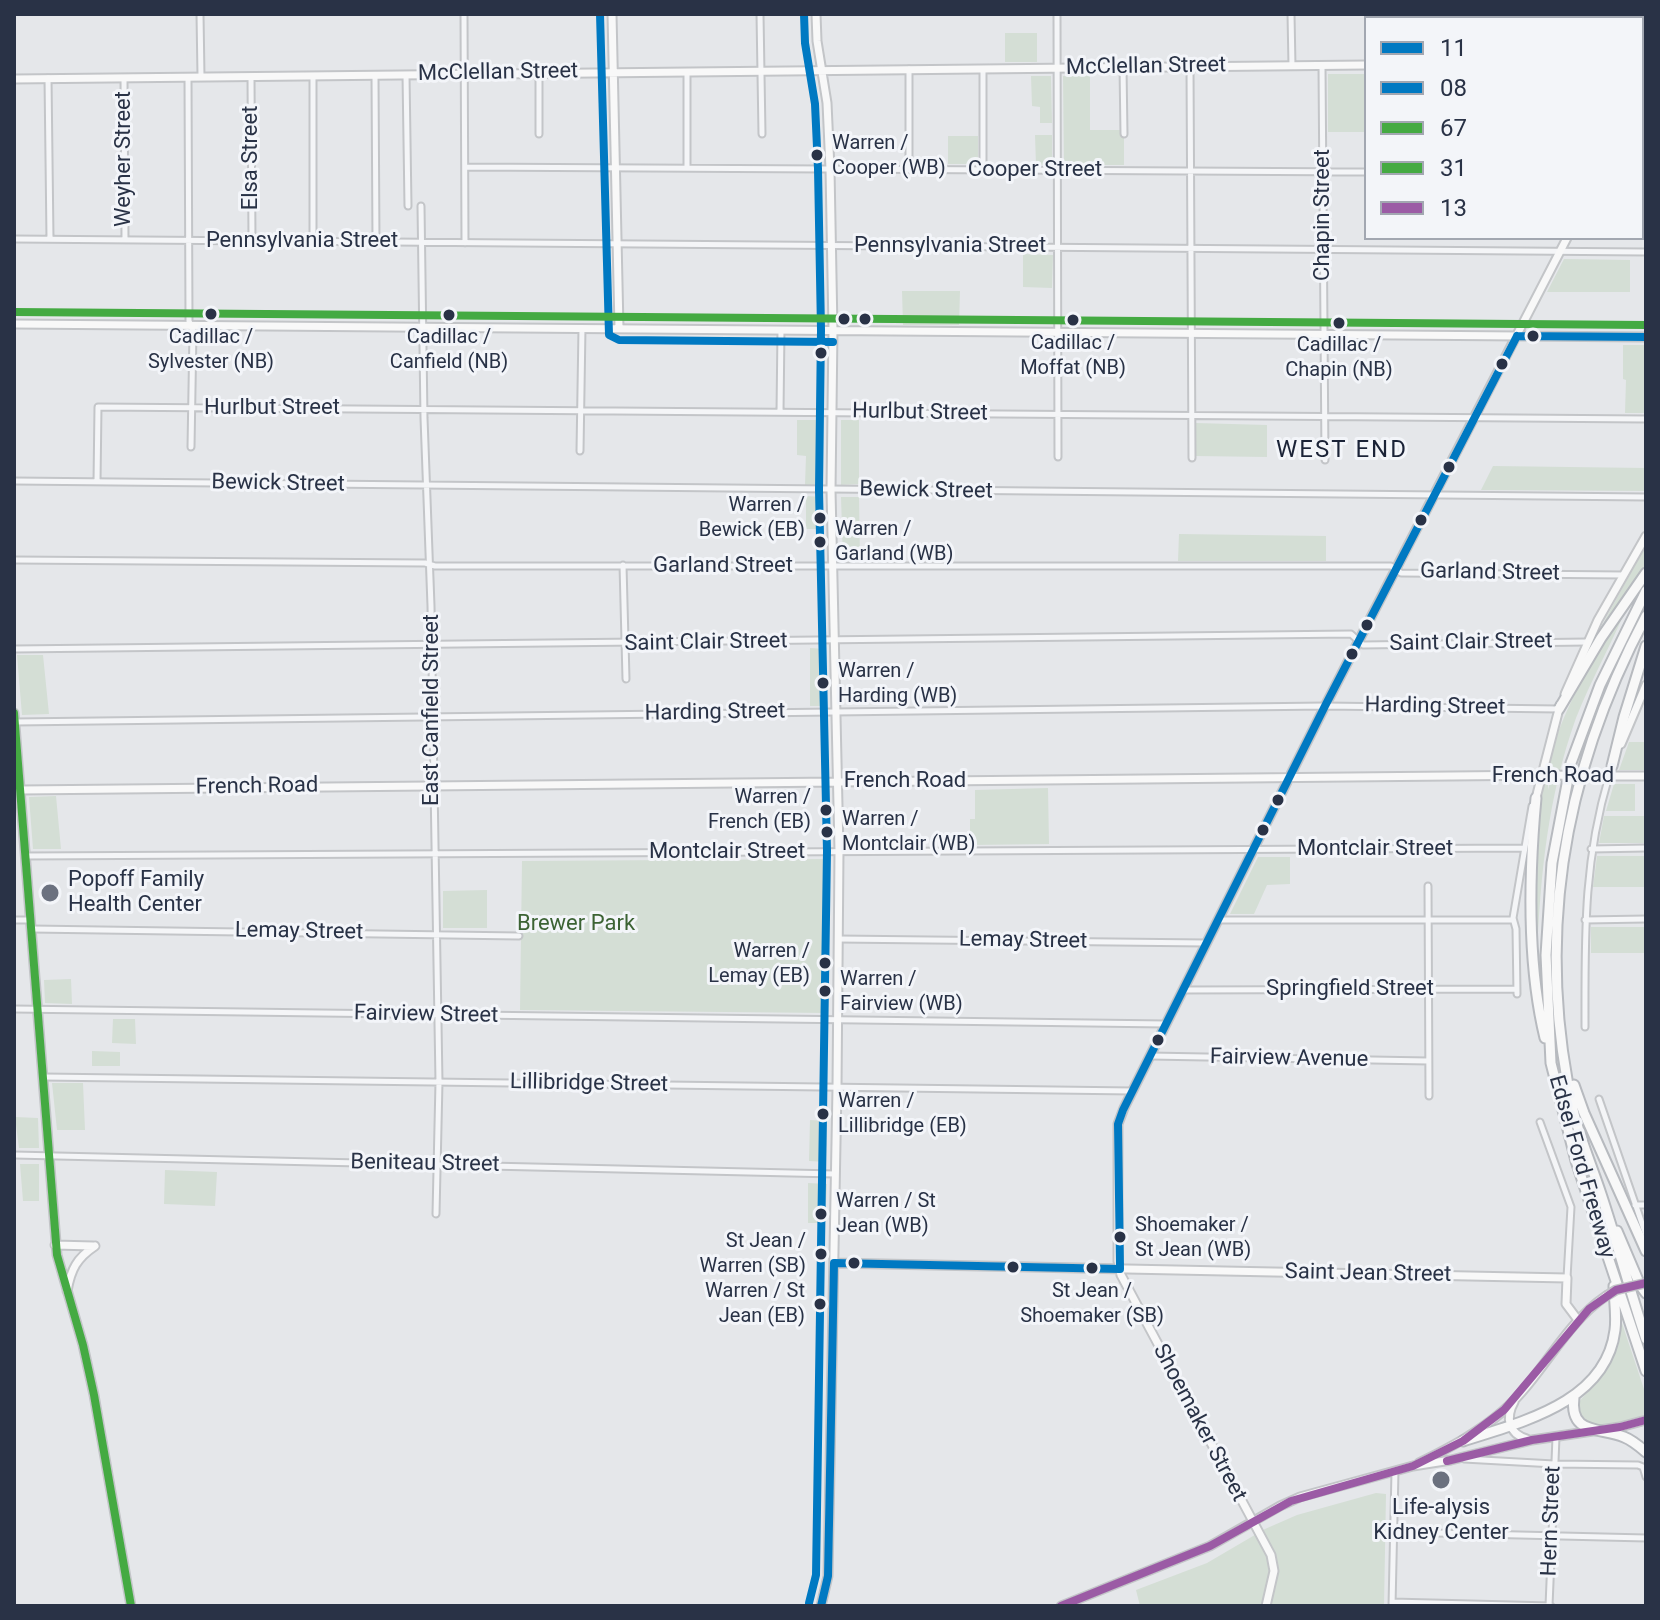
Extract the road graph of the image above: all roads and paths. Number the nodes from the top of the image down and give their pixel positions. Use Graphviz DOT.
graph roads {
  1 [pos="200,14"];
  2 [pos="464,14"];
  3 [pos="612,14"];
  4 [pos="760,14"];
  5 [pos="816,14"];
  6 [pos="1057,14"];
  7 [pos="1291,14"];
  8 [pos="1364,65"];
  9 [pos="1292,66"];
  10 [pos="1322,66"];
  11 [pos="1123,67"];
  12 [pos="1190,67"];
  13 [pos="1057,68"];
  14 [pos="909,69"];
  15 [pos="983,69"];
  16 [pos="821,70"];
  17 [pos="761,71"];
  18 [pos="613,72"];
  19 [pos="687,72"];
  20 [pos="539,73"];
  21 [pos="406,74"];
  22 [pos="464,74"];
  23 [pos="313,75"];
  24 [pos="375,75"];
  25 [pos="188,76"];
  26 [pos="201,76"];
  27 [pos="251,76"];
  28 [pos="124,77"];
  29 [pos="48,78"];
  30 [pos="14,79"];
  31 [pos="539,134"];
  32 [pos="762,134"];
  33 [pos="1124,134"];
  34 [pos="465,167"];
  35 [pos="615,168"];
  36 [pos="687,168"];
  37 [pos="830,169"];
  38 [pos="909,170"];
  39 [pos="983,170"];
  40 [pos="1058,170"];
  41 [pos="1190,171"];
  42 [pos="1323,172"];
  43 [pos="1364,172"];
  44 [pos="408,206"];
  45 [pos="421,206"];
  46 [pos="14,239"];
  47 [pos="50,239"];
  48 [pos="125,240"];
  49 [pos="188,240"];
  50 [pos="1566,240"];
  51 [pos="252,241"];
  52 [pos="313,241"];
  53 [pos="376,242"];
  54 [pos="421,242"];
  55 [pos="465,243"];
  56 [pos="617,244"];
  57 [pos="832,246"];
  58 [pos="1058,247"];
  59 [pos="1191,248"];
  60 [pos="1324,249"];
  61 [pos="1560,252"];
  62 [pos="1646,252"];
  63 [pos="14,324"];
  64 [pos="191,326"];
  65 [pos="425,327"];
  66 [pos="582,328"];
  67 [pos="619,328"];
  68 [pos="781,330"];
  69 [pos="833,330"];
  70 [pos="1059,332"];
  71 [pos="1192,333"];
  72 [pos="1324,334"];
  73 [pos="1517,336"];
  74 [pos="1646,337"];
  75 [pos="192,408"];
  76 [pos="425,409"];
  77 [pos="581,410"];
  78 [pos="780,412"];
  79 [pos="831,412"];
  80 [pos="1058,415"];
  81 [pos="1193,416"];
  82 [pos="1324,417"];
  83 [pos="1475,418"];
  84 [pos="1646,419"];
  85 [pos="191,447"];
  86 [pos="580,451"];
  87 [pos="1058,457"];
  88 [pos="1192,458"];
  89 [pos="1325,460"];
  90 [pos="14,481"];
  91 [pos="97,482"];
  92 [pos="426,485"];
  93 [pos="831,490"];
  94 [pos="1434,496"];
  95 [pos="1646,497"];
  96 [pos="1646,536"];
  97 [pos="14,560"];
  98 [pos="429,564"];
  99 [pos="623,565"];
  100 [pos="833,566"];
  101 [pos="1396,569"];
  102 [pos="1646,573"];
  103 [pos="1624,575"];
  104 [pos="1646,591"];
  105 [pos="1646,616"];
  106 [pos="1358,640"];
  107 [pos="835,641"];
  108 [pos="1587,642"];
  109 [pos="625,644"];
  110 [pos="432,645"];
  111 [pos="1646,646"];
  112 [pos="14,649"];
  113 [pos="626,679"];
  114 [pos="1646,685"];
  115 [pos="1642,703"];
  116 [pos="1325,706"];
  117 [pos="1559,709"];
  118 [pos="836,711"];
  119 [pos="14,713"];
  120 [pos="432,717"];
  121 [pos="15,722"];
  122 [pos="15,742"];
  123 [pos="1611,771"];
  124 [pos="1541,775"];
  125 [pos="1646,776"];
  126 [pos="1289,779"];
  127 [pos="838,781"];
  128 [pos="433,785"];
  129 [pos="20,790"];
  130 [pos="1536,798"];
  131 [pos="1524,848"];
  132 [pos="1646,848"];
  133 [pos="1253,849"];
  134 [pos="1591,849"];
  135 [pos="839,851"];
  136 [pos="434,854"];
  137 [pos="26,856"];
  138 [pos="1428,886"];
  139 [pos="1646,919"];
  140 [pos="14,920"];
  141 [pos="1218,920"];
  142 [pos="1428,920"];
  143 [pos="1513,920"];
  144 [pos="1585,920"];
  145 [pos="32,925"];
  146 [pos="436,934"];
  147 [pos="519,936"];
  148 [pos="838,939"];
  149 [pos="1207,943"];
  150 [pos="1428,989"];
  151 [pos="1183,990"];
  152 [pos="14,1009"];
  153 [pos="39,1010"];
  154 [pos="437,1016"];
  155 [pos="838,1021"];
  156 [pos="1166,1024"];
  157 [pos="1585,1027"];
  158 [pos="1150,1056"];
  159 [pos="1428,1061"];
  160 [pos="1566,1062"];
  161 [pos="1551,1063"];
  162 [pos="44,1077"];
  163 [pos="439,1082"];
  164 [pos="837,1088"];
  165 [pos="1133,1091"];
  166 [pos="1429,1096"];
  167 [pos="1599,1099"];
  168 [pos="1540,1122"];
  169 [pos="14,1155"];
  170 [pos="49,1156"];
  171 [pos="438,1164"];
  172 [pos="835,1174"];
  173 [pos="1601,1195"];
  174 [pos="1635,1205"];
  175 [pos="1646,1205"];
  176 [pos="436,1214"];
  177 [pos="1646,1235"];
  178 [pos="55,1245"];
  179 [pos="1646,1251"];
  180 [pos="834,1263"];
  181 [pos="1120,1269"];
  182 [pos="1613,1275"];
  183 [pos="1567,1278"];
  184 [pos="1646,1283"];
  185 [pos="66,1293"];
  186 [pos="1646,1293"];
  187 [pos="1578,1320"];
  188 [pos="1646,1339"];
  189 [pos="1646,1371"];
  190 [pos="1522,1391"];
  191 [pos="1574,1397"];
  192 [pos="1646,1420"];
  193 [pos="1510,1425"];
  194 [pos="1596,1430"];
  195 [pos="1556,1437"];
  196 [pos="1532,1440"];
  197 [pos="1463,1441"];
  198 [pos="1646,1452"];
  199 [pos="1451,1460"];
  200 [pos="1554,1464"];
  201 [pos="1413,1466"];
  202 [pos="1395,1471"];
  203 [pos="1646,1477"];
  204 [pos="1252,1521"];
  205 [pos="1393,1532"];
  206 [pos="1551,1536"];
  207 [pos="1646,1538"];
  208 [pos="1392,1604"];
  209 [pos="131,1606"];
  210 [pos="821,1606"];
  211 [pos="1061,1606"];
  212 [pos="1266,1606"];
  213 [pos="1550,1606"];
  1 -- 26 [label="street"];
  2 -- 22 [label="street"];
  3 -- 18 [label="street"];
  4 -- 17 [label="street"];
  5 -- 16 [label="street"];
  6 -- 13 [label="street"];
  7 -- 9 [label="street"];
  8 -- 10 [label="street, McClellan Street"];
  9 -- 10 [label="street, McClellan Street"];
  9 -- 12 [label="street, McClellan Street"];
  10 -- 42 [label="street, Chapin Street"];
  11 -- 12 [label="street, McClellan Street"];
  11 -- 13 [label="street, McClellan Street"];
  11 -- 33 [label="street"];
  12 -- 41 [label="street"];
  13 -- 15 [label="street, McClellan Street"];
  13 -- 40 [label="street"];
  14 -- 15 [label="street, McClellan Street"];
  14 -- 16 [label="street, McClellan Street"];
  14 -- 38 [label="street"];
  15 -- 39 [label="street"];
  16 -- 17 [label="street, McClellan Street"];
  16 -- 37 [label="street"];
  17 -- 19 [label="street, McClellan Street"];
  17 -- 32 [label="street"];
  18 -- 19 [label="street, McClellan Street"];
  18 -- 20 [label="street, McClellan Street"];
  18 -- 35 [label="street"];
  19 -- 36 [label="street"];
  20 -- 22 [label="street, McClellan Street"];
  20 -- 31 [label="street"];
  21 -- 22 [label="street, McClellan Street"];
  21 -- 24 [label="street, McClellan Street"];
  21 -- 44 [label="street"];
  22 -- 34 [label="street"];
  23 -- 24 [label="street, McClellan Street"];
  23 -- 27 [label="street, McClellan Street"];
  23 -- 52 [label="street"];
  24 -- 53 [label="street"];
  25 -- 26 [label="street, McClellan Street"];
  25 -- 28 [label="street, McClellan Street"];
  25 -- 49 [label="street"];
  26 -- 27 [label="street, McClellan Street"];
  27 -- 51 [label="street, Elsa Street"];
  28 -- 29 [label="street, McClellan Street"];
  28 -- 48 [label="street, Weyher Street"];
  29 -- 30 [label="street, McClellan Street"];
  29 -- 47 [label="street"];
  34 -- 35 [label="street, Cooper Street"];
  34 -- 55 [label="street"];
  35 -- 36 [label="street, Cooper Street"];
  35 -- 56 [label="street"];
  36 -- 37 [label="street, Cooper Street"];
  37 -- 38 [label="street, Cooper Street"];
  37 -- 57 [label="street"];
  38 -- 39 [label="street, Cooper Street"];
  39 -- 40 [label="street, Cooper Street"];
  40 -- 41 [label="street, Cooper Street"];
  40 -- 58 [label="street"];
  41 -- 42 [label="street, Cooper Street"];
  41 -- 59 [label="street"];
  42 -- 43 [label="street, Cooper Street"];
  42 -- 60 [label="street, Chapin Street"];
  45 -- 54 [label="street, East Canfield Street"];
  46 -- 47 [label="street, Pennsylvania Street"];
  47 -- 48 [label="street, Pennsylvania Street"];
  48 -- 49 [label="street, Pennsylvania Street"];
  49 -- 51 [label="street, Pennsylvania Street"];
  49 -- 64 [label="street"];
  50 -- 61 [label="street, Shoemaker Street"];
  51 -- 52 [label="street, Pennsylvania Street"];
  52 -- 53 [label="street, Pennsylvania Street"];
  53 -- 54 [label="street, Pennsylvania Street"];
  54 -- 55 [label="street, Pennsylvania Street"];
  54 -- 65 [label="street, East Canfield Street"];
  55 -- 56 [label="street, Pennsylvania Street"];
  56 -- 57 [label="street, Pennsylvania Street"];
  56 -- 67 [label="street"];
  57 -- 58 [label="street, Pennsylvania Street"];
  57 -- 69 [label="street"];
  58 -- 59 [label="street, Pennsylvania Street"];
  58 -- 70 [label="street"];
  59 -- 60 [label="street, Pennsylvania Street"];
  59 -- 71 [label="street"];
  60 -- 61 [label="street, Pennsylvania Street"];
  60 -- 72 [label="street, Chapin Street"];
  61 -- 62 [label="street, Pennsylvania Street"];
  61 -- 73 [label="street, Shoemaker Street"];
  63 -- 64 [label="street"];
  64 -- 65 [label="street"];
  64 -- 75 [label="street"];
  65 -- 66 [label="street"];
  65 -- 76 [label="street, East Canfield Street"];
  66 -- 67 [label="street"];
  66 -- 77 [label="street"];
  67 -- 68 [label="street"];
  68 -- 69 [label="street"];
  68 -- 78 [label="street"];
  69 -- 70 [label="street"];
  69 -- 79 [label="street"];
  70 -- 71 [label="street"];
  70 -- 80 [label="street"];
  71 -- 72 [label="street"];
  71 -- 81 [label="street"];
  72 -- 73 [label="street"];
  72 -- 82 [label="street, Chapin Street"];
  73 -- 74 [label="street"];
  73 -- 83 [label="street, Shoemaker Street"];
  75 -- 76 [label="street, Hurlbut Street"];
  75 -- 85 [label="street"];
  75 -- 91 [label="street, Hurlbut Street"];
  76 -- 77 [label="street, Hurlbut Street"];
  76 -- 92 [label="street, East Canfield Street"];
  77 -- 78 [label="street, Hurlbut Street"];
  77 -- 86 [label="street"];
  78 -- 79 [label="street, Hurlbut Street"];
  79 -- 80 [label="street, Hurlbut Street"];
  79 -- 93 [label="street"];
  80 -- 81 [label="street, Hurlbut Street"];
  80 -- 87 [label="street"];
  81 -- 82 [label="street, Hurlbut Street"];
  81 -- 88 [label="street"];
  82 -- 83 [label="street, Hurlbut Street"];
  82 -- 89 [label="street, Chapin Street"];
  83 -- 84 [label="street, Hurlbut Street"];
  83 -- 94 [label="street, Shoemaker Street"];
  90 -- 91 [label="street, Bewick Street"];
  91 -- 92 [label="street, Bewick Street"];
  92 -- 93 [label="street, Bewick Street"];
  92 -- 98 [label="street, East Canfield Street"];
  93 -- 94 [label="street, Bewick Street"];
  93 -- 100 [label="street"];
  94 -- 95 [label="street, Bewick Street"];
  94 -- 101 [label="street, Shoemaker Street"];
  96 -- 103 [label="street"];
  97 -- 98 [label="street, Garland Street"];
  98 -- 99 [label="street, Garland Street"];
  98 -- 110 [label="street, East Canfield Street"];
  99 -- 100 [label="street, Garland Street"];
  99 -- 109 [label="street"];
  100 -- 101 [label="street, Garland Street"];
  100 -- 107 [label="street"];
  101 -- 103 [label="street, Garland Street"];
  101 -- 106 [label="street, Shoemaker Street"];
  102 -- 117 [label="highway"];
  103 -- 108 [label="street"];
  104 -- 161 [label="highway, Edsel Ford Freeway"];
  105 -- 160 [label="highway, Edsel Ford Freeway"];
  106 -- 107 [label="street, Saint Clair Street"];
  106 -- 108 [label="street, Saint Clair Street"];
  106 -- 116 [label="street, Shoemaker Street"];
  107 -- 109 [label="street, Saint Clair Street"];
  107 -- 118 [label="street"];
  108 -- 117 [label="street"];
  109 -- 110 [label="street, Saint Clair Street"];
  109 -- 113 [label="street"];
  110 -- 112 [label="street, Saint Clair Street"];
  110 -- 120 [label="street, East Canfield Street"];
  111 -- 123 [label="highway"];
  114 -- 115 [label="street"];
  115 -- 123 [label="street"];
  116 -- 117 [label="street, Harding Street"];
  116 -- 118 [label="street, Harding Street"];
  116 -- 126 [label="street, Shoemaker Street"];
  117 -- 124 [label="street"];
  118 -- 120 [label="street, Harding Street"];
  118 -- 127 [label="street"];
  119 -- 121 [label="street"];
  120 -- 121 [label="street, Harding Street"];
  120 -- 128 [label="street, East Canfield Street"];
  121 -- 122 [label="street"];
  122 -- 129 [label="street"];
  123 -- 124 [label="street, French Road, bridge"];
  123 -- 125 [label="street, French Road"];
  123 -- 134 [label="street"];
  124 -- 126 [label="street, French Road"];
  124 -- 130 [label="street"];
  126 -- 127 [label="street, French Road"];
  126 -- 133 [label="street, Shoemaker Street"];
  127 -- 128 [label="street, French Road"];
  127 -- 135 [label="street"];
  128 -- 129 [label="street, French Road"];
  128 -- 136 [label="street, East Canfield Street"];
  129 -- 137 [label="street"];
  130 -- 131 [label="street"];
  130 -- 161 [label="highway"];
  131 -- 133 [label="street, Montclair Street"];
  131 -- 143 [label="street"];
  132 -- 134 [label="street"];
  133 -- 135 [label="street, Montclair Street"];
  133 -- 141 [label="street, Shoemaker Street"];
  134 -- 144 [label="street"];
  135 -- 136 [label="street, Montclair Street"];
  135 -- 148 [label="street"];
  136 -- 137 [label="street, Montclair Street"];
  136 -- 146 [label="street, East Canfield Street"];
  137 -- 145 [label="street"];
  138 -- 142 [label="street"];
  139 -- 144 [label="street"];
  140 -- 145 [label="street, Lemay Street"];
  141 -- 142 [label="street"];
  141 -- 149 [label="street, Shoemaker Street"];
  142 -- 143 [label="street"];
  142 -- 150 [label="street"];
  143 -- 150 [label="street, Springfield Street"];
  144 -- 157 [label="street"];
  145 -- 146 [label="street, Lemay Street"];
  145 -- 153 [label="street"];
  146 -- 147 [label="street, Lemay Street"];
  146 -- 154 [label="street, East Canfield Street"];
  148 -- 149 [label="street, Lemay Street"];
  148 -- 155 [label="street"];
  149 -- 151 [label="street, Shoemaker Street"];
  150 -- 151 [label="street, Springfield Street"];
  150 -- 159 [label="street"];
  151 -- 156 [label="street, Shoemaker Street"];
  152 -- 153 [label="street, Fairview Street"];
  153 -- 154 [label="street, Fairview Street"];
  153 -- 162 [label="street"];
  154 -- 155 [label="street, Fairview Street"];
  154 -- 163 [label="street, East Canfield Street"];
  155 -- 156 [label="street"];
  155 -- 164 [label="street"];
  156 -- 158 [label="street, Shoemaker Street"];
  158 -- 159 [label="street, Fairview Avenue"];
  158 -- 165 [label="street, Shoemaker Street"];
  159 -- 166 [label="street"];
  160 -- 173 [label="highway, Edsel Ford Freeway"];
  160 -- 179 [label="highway"];
  161 -- 182 [label="highway, Edsel Ford Freeway"];
  162 -- 163 [label="street, Lillibridge Street"];
  162 -- 170 [label="street"];
  163 -- 164 [label="street, Lillibridge Street"];
  163 -- 171 [label="street, East Canfield Street"];
  164 -- 165 [label="street, Lillibridge Street"];
  164 -- 172 [label="street"];
  165 -- 181 [label="street, Shoemaker Street"];
  167 -- 174 [label="street"];
  168 -- 183 [label="street"];
  169 -- 170 [label="street, Beniteau Street"];
  170 -- 171 [label="street, Beniteau Street"];
  170 -- 178 [label="street"];
  171 -- 172 [label="street, Beniteau Street"];
  171 -- 176 [label="street, East Canfield Street"];
  172 -- 180 [label="street"];
  173 -- 186 [label="highway"];
  173 -- 188 [label="highway, Edsel Ford Freeway"];
  174 -- 175 [label="street"];
  174 -- 177 [label="street"];
  178 -- 185 [label="street"];
  178 -- 185 [label="street"];
  180 -- 181 [label="street, Saint Jean Street"];
  180 -- 210 [label="street"];
  181 -- 183 [label="street, Saint Jean Street"];
  181 -- 204 [label="street, Shoemaker Street"];
  182 -- 189 [label="highway, Edsel Ford Freeway"];
  182 -- 191 [label="highway"];
  183 -- 187 [label="street"];
  184 -- 187 [label="street, bridge"];
  185 -- 209 [label="street"];
  187 -- 190 [label="street"];
  190 -- 193 [label="street"];
  190 -- 197 [label="street"];
  191 -- 193 [label="highway"];
  191 -- 194 [label="highway"];
  192 -- 194 [label="street"];
  193 -- 196 [label="street"];
  193 -- 197 [label="highway"];
  194 -- 195 [label="street"];
  194 -- 198 [label="highway"];
  195 -- 196 [label="street"];
  195 -- 200 [label="street, Hern Street"];
  196 -- 199 [label="street"];
  197 -- 201 [label="street"];
  199 -- 200 [label="street"];
  199 -- 201 [label="street"];
  200 -- 203 [label="street"];
  200 -- 206 [label="street, Hern Street"];
  201 -- 202 [label="street"];
  202 -- 204 [label="street"];
  202 -- 205 [label="street"];
  204 -- 211 [label="street"];
  204 -- 212 [label="street, Shoemaker Street"];
  205 -- 206 [label="street"];
  205 -- 208 [label="street"];
  206 -- 207 [label="street"];
  206 -- 213 [label="street, Hern Street"];
  208 -- 213 [label="street"];
}
